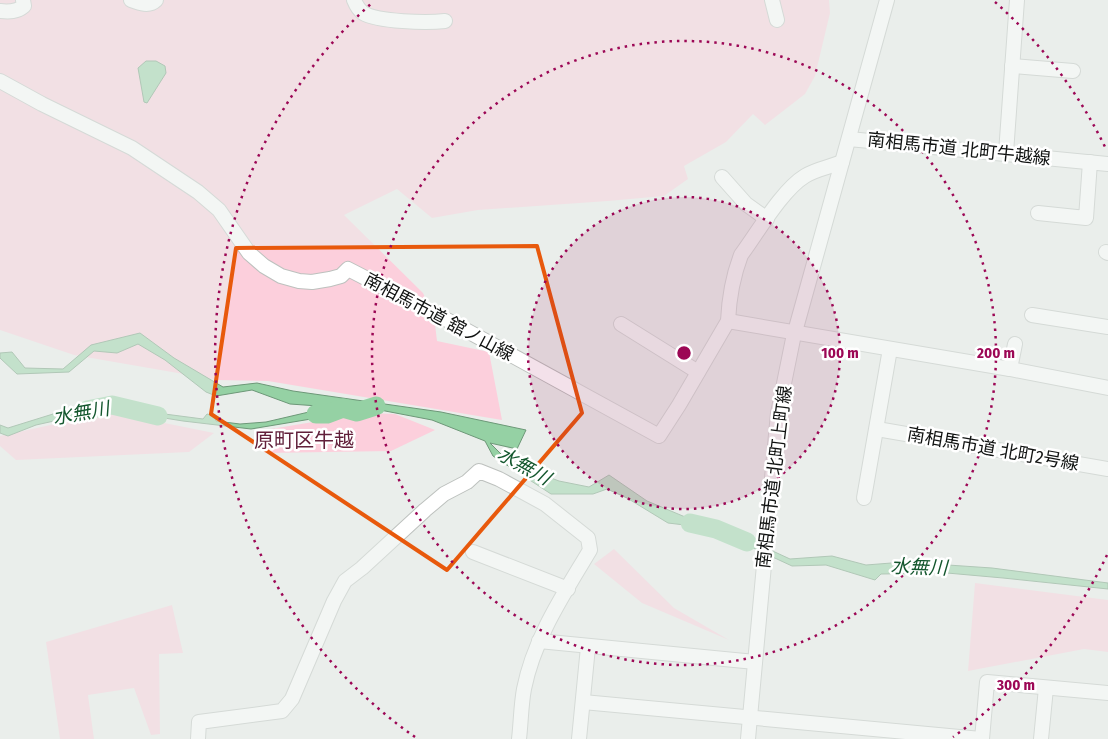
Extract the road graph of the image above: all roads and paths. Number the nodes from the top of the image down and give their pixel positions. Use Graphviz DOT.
graph roads {
  1 [pos="23,0"];
  2 [pos="131,0"];
  3 [pos="156,0"];
  4 [pos="354,0"];
  5 [pos="772,0"];
  6 [pos="887,0"];
  7 [pos="1017,0"];
  8 [pos="0,11"];
  9 [pos="777,20"];
  10 [pos="445,21"];
  11 [pos="1012,66"];
  12 [pos="1073,70"];
  13 [pos="0,81"];
  14 [pos="849,139"];
  15 [pos="1006,154"];
  16 [pos="842,162"];
  17 [pos="1090,162"];
  18 [pos="1108,164"];
  19 [pos="722,176"];
  20 [pos="1038,213"];
  21 [pos="767,219"];
  22 [pos="1032,314"];
  23 [pos="728,321"];
  24 [pos="620,324"];
  25 [pos="1108,327"];
  26 [pos="796,332"];
  27 [pos="1015,344"];
  28 [pos="890,349"];
  29 [pos="1010,369"];
  30 [pos="698,372"];
  31 [pos="1108,388"];
  32 [pos="877,429"];
  33 [pos="1108,469"];
  34 [pos="864,498"];
  35 [pos="473,552"];
  36 [pos="568,589"];
  37 [pos="538,641"];
  38 [pos="588,647"];
  39 [pos="755,657"];
  40 [pos="1046,688"];
  41 [pos="1108,693"];
  42 [pos="583,702"];
  43 [pos="750,718"];
  44 [pos="198,739"];
  45 [pos="519,739"];
  46 [pos="579,739"];
  47 [pos="748,739"];
  48 [pos="981,739"];
  49 [pos="1041,739"];
  1 -- 8 [label="street"];
  2 -- 3 [label="street"];
  4 -- 10 [label="street"];
  5 -- 9 [label="street"];
  6 -- 14 [label="street"];
  7 -- 11 [label="street"];
  11 -- 12 [label="street"];
  11 -- 15 [label="street"];
  13 -- 30 [label="street, 南相馬市道 舘ノ山線"];
  14 -- 15 [label="street, 南相馬市道 北町牛越線"];
  14 -- 16 [label="street, 南相馬市道 北町牛越線"];
  15 -- 17 [label="street, 南相馬市道 北町牛越線"];
  16 -- 21 [label="street"];
  16 -- 26 [label="street, 南相馬市道 北町上町線"];
  17 -- 18 [label="street, 南相馬市道 北町牛越線"];
  17 -- 20 [label="street"];
  19 -- 21 [label="street"];
  21 -- 23 [label="street"];
  22 -- 25 [label="street"];
  23 -- 26 [label="street"];
  23 -- 30 [label="street"];
  24 -- 30 [label="street"];
  26 -- 28 [label="street"];
  26 -- 39 [label="street, 南相馬市道 北町上町線"];
  27 -- 29 [label="street"];
  28 -- 29 [label="street"];
  28 -- 32 [label="street"];
  29 -- 31 [label="street"];
  32 -- 33 [label="street, 南相馬市道 北町2号線"];
  32 -- 34 [label="street"];
  35 -- 36 [label="street"];
  36 -- 37 [label="street"];
  36 -- 44 [label="street"];
  37 -- 38 [label="street"];
  37 -- 45 [label="street"];
  38 -- 39 [label="street"];
  38 -- 42 [label="street"];
  39 -- 43 [label="street, 南相馬市道 北町上町線"];
  40 -- 41 [label="street"];
  40 -- 48 [label="street"];
  40 -- 49 [label="street"];
  42 -- 43 [label="street"];
  42 -- 46 [label="street"];
  43 -- 47 [label="street, 南相馬市道 北町上町線"];
  43 -- 48 [label="street"];
}
